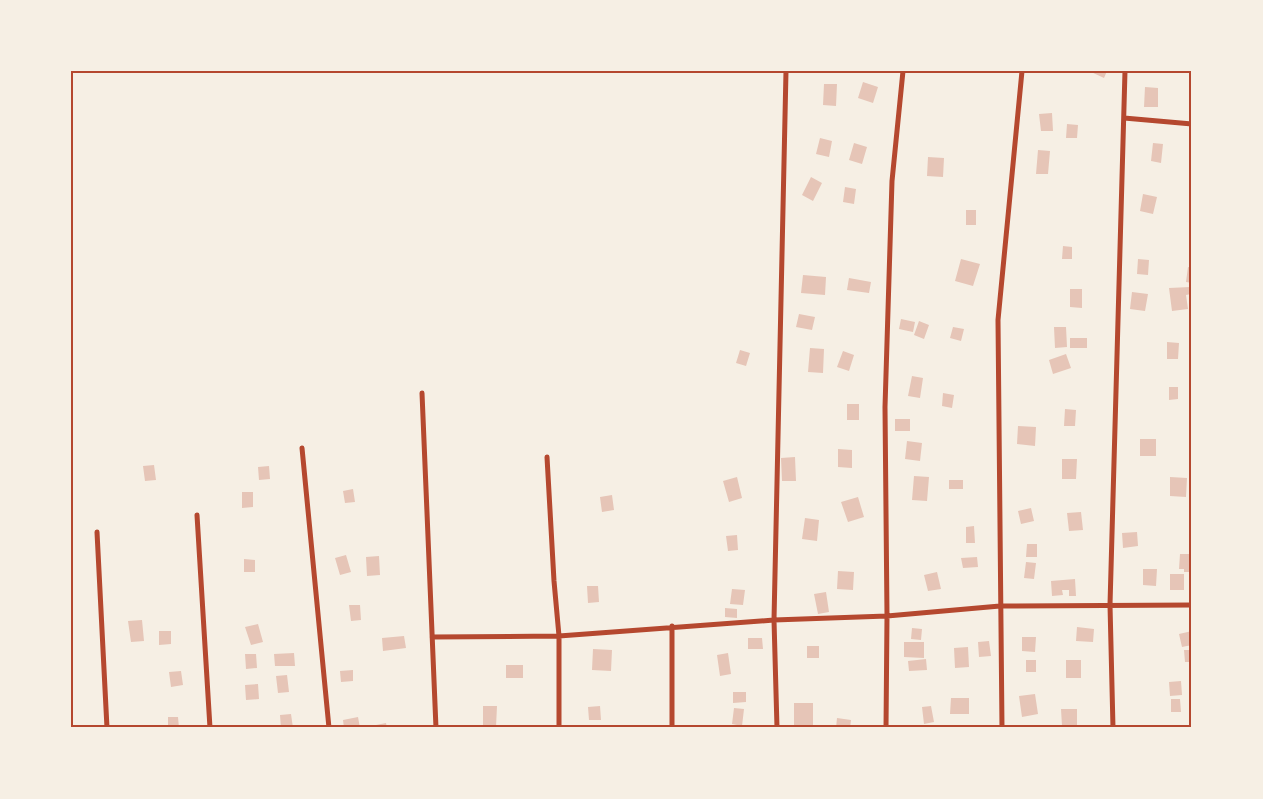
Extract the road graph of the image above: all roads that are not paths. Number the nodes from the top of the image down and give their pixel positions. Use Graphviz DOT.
graph roads {
  1 [pos="786,71"];
  2 [pos="903,71"];
  3 [pos="1022,71"];
  4 [pos="1125,71"];
  5 [pos="1124,118"];
  6 [pos="1192,124"];
  7 [pos="422,393"];
  8 [pos="302,448"];
  9 [pos="547,457"];
  10 [pos="197,515"];
  11 [pos="97,532"];
  12 [pos="1110,605"];
  13 [pos="1192,605"];
  14 [pos="1000,606"];
  15 [pos="887,616"];
  16 [pos="774,620"];
  17 [pos="672,626"];
  18 [pos="559,636"];
  19 [pos="432,637"];
  20 [pos="107,728"];
  21 [pos="210,728"];
  22 [pos="329,728"];
  23 [pos="436,728"];
  24 [pos="560,728"];
  25 [pos="672,728"];
  26 [pos="777,728"];
  27 [pos="886,728"];
  28 [pos="1002,728"];
  29 [pos="1114,728"];
  1 -- 16 [label="street"];
  2 -- 15 [label="street"];
  3 -- 14 [label="street"];
  4 -- 5 [label="street"];
  5 -- 6 [label="street"];
  5 -- 12 [label="street"];
  7 -- 19 [label="street"];
  8 -- 22 [label="street"];
  9 -- 18 [label="street"];
  10 -- 21 [label="street"];
  11 -- 20 [label="street"];
  12 -- 13 [label="street"];
  12 -- 14 [label="street"];
  12 -- 29 [label="street"];
  14 -- 15 [label="street"];
  14 -- 28 [label="street"];
  15 -- 16 [label="street"];
  15 -- 27 [label="street"];
  16 -- 17 [label="street"];
  16 -- 26 [label="street"];
  17 -- 18 [label="street"];
  17 -- 25 [label="street"];
  18 -- 19 [label="street"];
  18 -- 24 [label="street"];
  19 -- 23 [label="street"];
}
